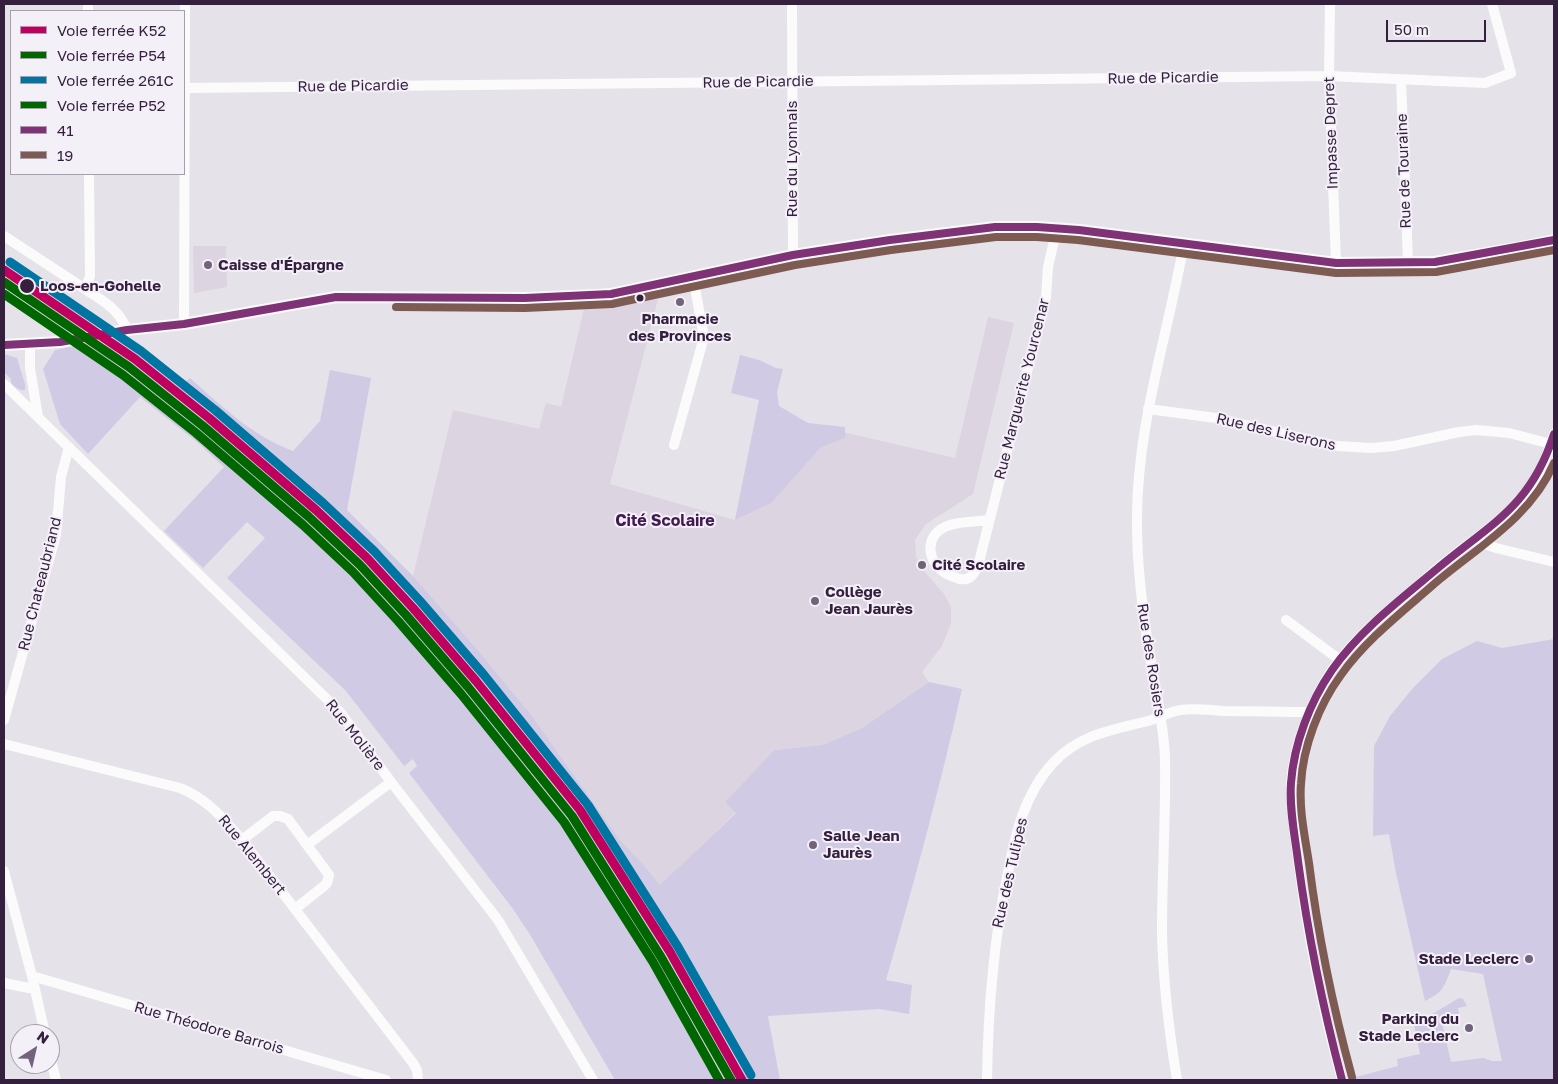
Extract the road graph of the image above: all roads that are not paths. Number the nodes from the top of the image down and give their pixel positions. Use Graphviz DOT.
graph roads {
  1 [pos="185,4"];
  2 [pos="792,4"];
  3 [pos="1330,4"];
  4 [pos="1492,4"];
  5 [pos="1329,76"];
  6 [pos="1401,80"];
  7 [pos="792,82"];
  8 [pos="186,88"];
  9 [pos="89,175"];
  10 [pos="1057,228"];
  11 [pos="4,236"];
  12 [pos="1554,240"];
  13 [pos="1184,242"];
  14 [pos="793,255"];
  15 [pos="1408,262"];
  16 [pos="1336,263"];
  17 [pos="693,277"];
  18 [pos="85,289"];
  19 [pos="184,324"];
  20 [pos="127,330"];
  21 [pos="30,344"];
  22 [pos="4,345"];
  23 [pos="4,384"];
  24 [pos="1148,409"];
  25 [pos="38,417"];
  26 [pos="1553,439"];
  27 [pos="674,445"];
  28 [pos="69,447"];
  29 [pos="989,520"];
  30 [pos="1474,540"];
  31 [pos="1554,562"];
  32 [pos="1286,620"];
  33 [pos="1340,660"];
  34 [pos="1310,712"];
  35 [pos="1160,717"];
  36 [pos="4,720"];
  37 [pos="4,744"];
  38 [pos="391,782"];
  39 [pos="242,840"];
  40 [pos="307,845"];
  41 [pos="4,871"];
  42 [pos="295,909"];
  43 [pos="32,976"];
  44 [pos="4,983"];
  45 [pos="34,989"];
  46 [pos="43,1024"];
  47 [pos="386,1080"];
  48 [pos="418,1080"];
  49 [pos="593,1080"];
  50 [pos="987,1080"];
  51 [pos="1177,1080"];
  52 [pos="1342,1080"];
  1 -- 8 [label="street"];
  2 -- 7 [label="street, Rue du Lyonnais"];
  3 -- 5 [label="street, Impasse Depret"];
  4 -- 6 [label="street"];
  5 -- 6 [label="street"];
  5 -- 7 [label="street, Rue de Picardie"];
  5 -- 16 [label="street, Impasse Depret"];
  6 -- 15 [label="street, Rue de Touraine"];
  7 -- 8 [label="street, Rue de Picardie"];
  7 -- 14 [label="street, Rue du Lyonnais"];
  8 -- 19 [label="street"];
  9 -- 18 [label="street"];
  10 -- 13 [label="street"];
  10 -- 14 [label="street"];
  10 -- 29 [label="street, Rue Marguerite Yourcenar"];
  11 -- 18 [label="street"];
  12 -- 15 [label="street"];
  13 -- 16 [label="street"];
  13 -- 24 [label="street, Rue des Rosiers"];
  14 -- 17 [label="street"];
  15 -- 16 [label="street"];
  17 -- 19 [label="street"];
  17 -- 27 [label="street"];
  18 -- 20 [label="street"];
  19 -- 20 [label="street"];
  20 -- 21 [label="street"];
  21 -- 22 [label="street"];
  21 -- 25 [label="street"];
  23 -- 25 [label="street, Rue Molière"];
  24 -- 26 [label="street, Rue des Liserons"];
  24 -- 35 [label="street, Rue des Rosiers"];
  25 -- 28 [label="street, Rue Molière"];
  26 -- 30 [label="street"];
  28 -- 36 [label="street, Rue Chateaubriand"];
  28 -- 38 [label="street, Rue Molière"];
  29 -- 29 [label="street, Rue Marguerite Yourcenar"];
  30 -- 31 [label="street"];
  30 -- 33 [label="street"];
  32 -- 33 [label="street"];
  33 -- 34 [label="street"];
  34 -- 35 [label="street, Rue des Tulipes"];
  34 -- 52 [label="street"];
  35 -- 50 [label="street, Rue des Tulipes"];
  35 -- 51 [label="street, Rue des Rosiers"];
  37 -- 39 [label="street, Rue Alembert"];
  38 -- 40 [label="street"];
  38 -- 49 [label="street, Rue Molière"];
  39 -- 40 [label="street"];
  39 -- 42 [label="street, Rue Alembert"];
  40 -- 42 [label="street"];
  41 -- 43 [label="street"];
  42 -- 48 [label="street, Rue Alembert"];
  43 -- 45 [label="street"];
  43 -- 47 [label="street, Rue Théodore Barrois"];
  44 -- 45 [label="street"];
  45 -- 46 [label="street"];
}
